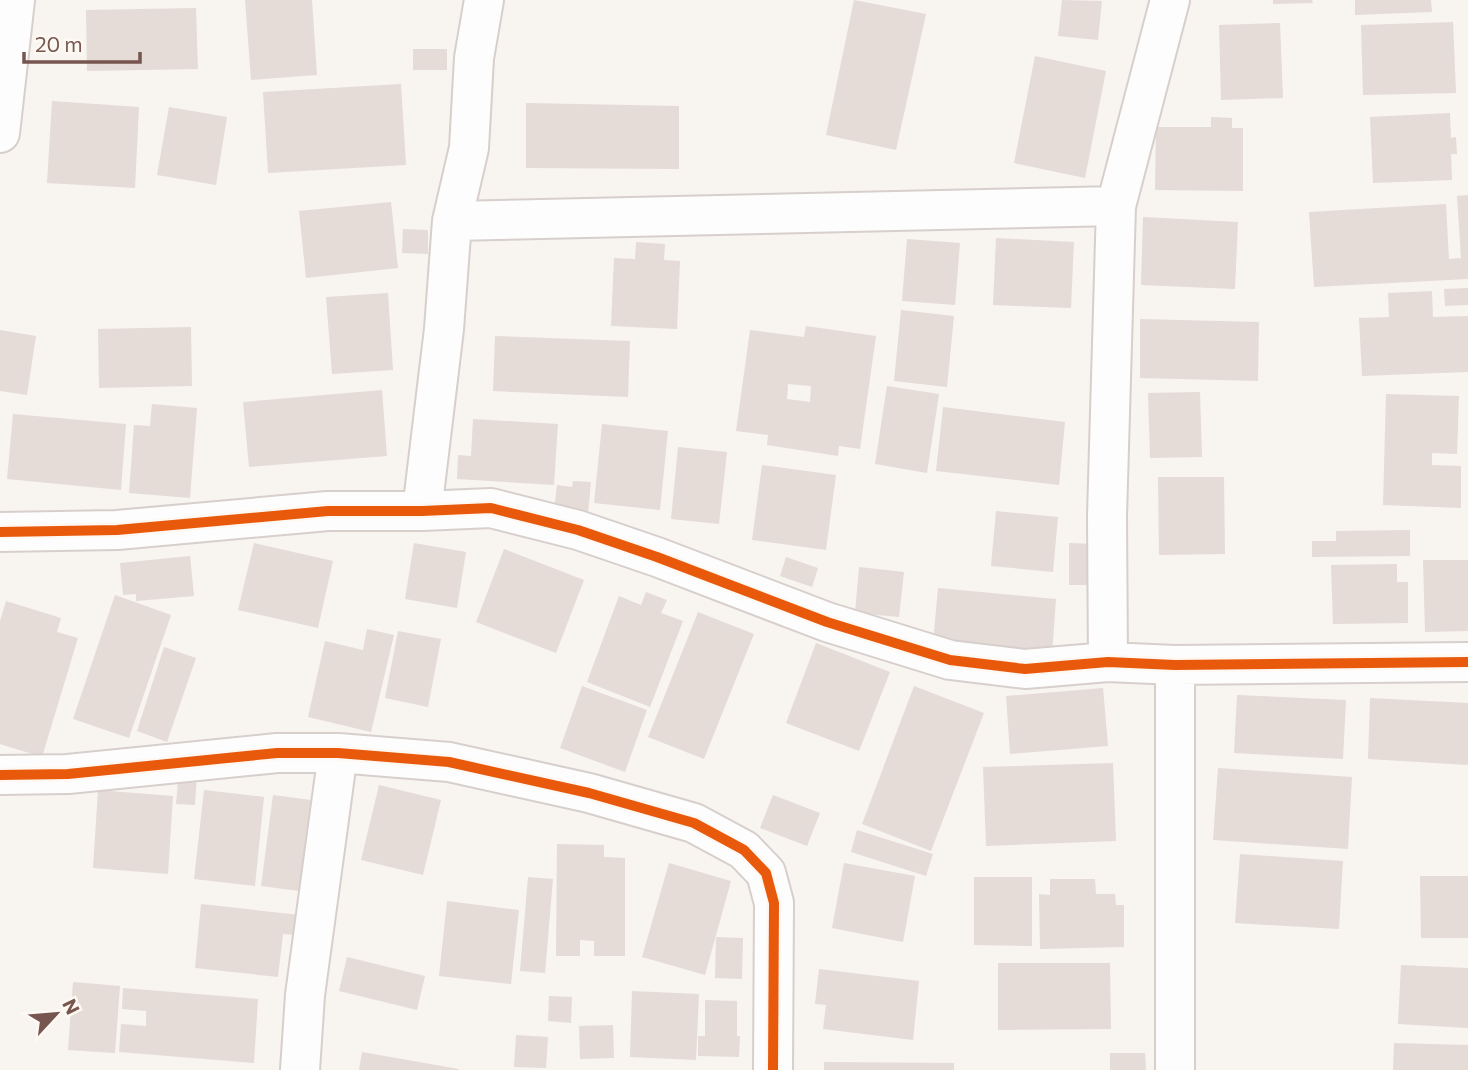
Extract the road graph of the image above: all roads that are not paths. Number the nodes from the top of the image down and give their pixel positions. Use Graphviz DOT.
graph roads {
  1 [pos="15,0"];
  2 [pos="484,0"];
  3 [pos="1170,0"];
  4 [pos="0,133"];
  5 [pos="1116,206"];
  6 [pos="452,221"];
  7 [pos="422,511"];
  8 [pos="0,532"];
  9 [pos="1108,662"];
  10 [pos="1468,662"];
  11 [pos="1175,665"];
  12 [pos="338,753"];
  13 [pos="0,775"];
  14 [pos="300,1070"];
  15 [pos="773,1070"];
  16 [pos="1175,1070"];
  1 -- 4 [label="street"];
  2 -- 6 [label="street"];
  3 -- 5 [label="street"];
  5 -- 6 [label="street"];
  5 -- 9 [label="street"];
  6 -- 7 [label="street"];
  7 -- 8 [label="street"];
  7 -- 9 [label="street"];
  9 -- 11 [label="street"];
  10 -- 11 [label="street"];
  11 -- 16 [label="street"];
  12 -- 13 [label="street"];
  12 -- 14 [label="street"];
  12 -- 15 [label="street"];
}
